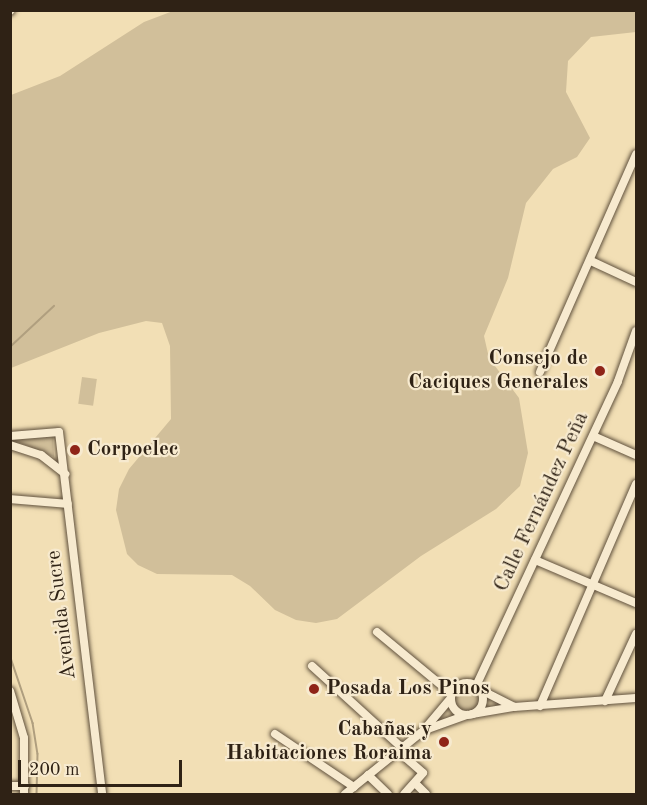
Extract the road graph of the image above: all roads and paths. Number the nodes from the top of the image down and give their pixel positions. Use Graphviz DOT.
graph roads {
  1 [pos="636,154"];
  2 [pos="591,261"];
  3 [pos="636,282"];
  4 [pos="636,332"];
  5 [pos="540,372"];
  6 [pos="10,436"];
  7 [pos="593,436"];
  8 [pos="10,445"];
  9 [pos="636,455"];
  10 [pos="65,474"];
  11 [pos="636,484"];
  12 [pos="10,498"];
  13 [pos="68,504"];
  14 [pos="535,560"];
  15 [pos="594,585"];
  16 [pos="636,603"];
  17 [pos="377,632"];
  18 [pos="636,634"];
  19 [pos="312,666"];
  20 [pos="478,688"];
  21 [pos="10,691"];
  22 [pos="452,696"];
  23 [pos="636,698"];
  24 [pos="605,701"];
  25 [pos="540,706"];
  26 [pos="514,707"];
  27 [pos="470,715"];
  28 [pos="423,731"];
  29 [pos="275,734"];
  30 [pos="400,749"];
  31 [pos="368,775"];
  32 [pos="416,784"];
  33 [pos="10,786"];
  34 [pos="354,787"];
  35 [pos="25,790"];
  36 [pos="102,795"];
  37 [pos="345,795"];
  38 [pos="388,795"];
  39 [pos="404,795"];
  40 [pos="426,795"];
  1 -- 2 [label="street"];
  2 -- 3 [label="street"];
  2 -- 5 [label="street"];
  4 -- 7 [label="street, Calle Fernández Peña"];
  6 -- 10 [label="street, Avenida Sucre"];
  7 -- 9 [label="street"];
  7 -- 14 [label="street, Calle Fernández Peña"];
  8 -- 10 [label="street"];
  10 -- 13 [label="street, Avenida Sucre"];
  11 -- 15 [label="street"];
  12 -- 13 [label="street"];
  13 -- 36 [label="street, Avenida Sucre"];
  14 -- 15 [label="street"];
  14 -- 20 [label="street, Calle Fernández Peña"];
  15 -- 16 [label="street"];
  15 -- 25 [label="street"];
  17 -- 22 [label="street"];
  18 -- 24 [label="street"];
  19 -- 30 [label="street"];
  20 -- 22 [label="street"];
  20 -- 26 [label="street"];
  20 -- 27 [label="street"];
  21 -- 35 [label="street"];
  22 -- 27 [label="street"];
  22 -- 28 [label="street"];
  23 -- 24 [label="street"];
  24 -- 25 [label="street"];
  25 -- 26 [label="street"];
  26 -- 27 [label="street"];
  27 -- 28 [label="street"];
  28 -- 30 [label="street"];
  29 -- 34 [label="street"];
  30 -- 31 [label="street"];
  30 -- 32 [label="street"];
  31 -- 34 [label="street"];
  31 -- 38 [label="street"];
  32 -- 39 [label="street"];
  32 -- 40 [label="street"];
  33 -- 35 [label="street"];
  34 -- 37 [label="street"];
}
